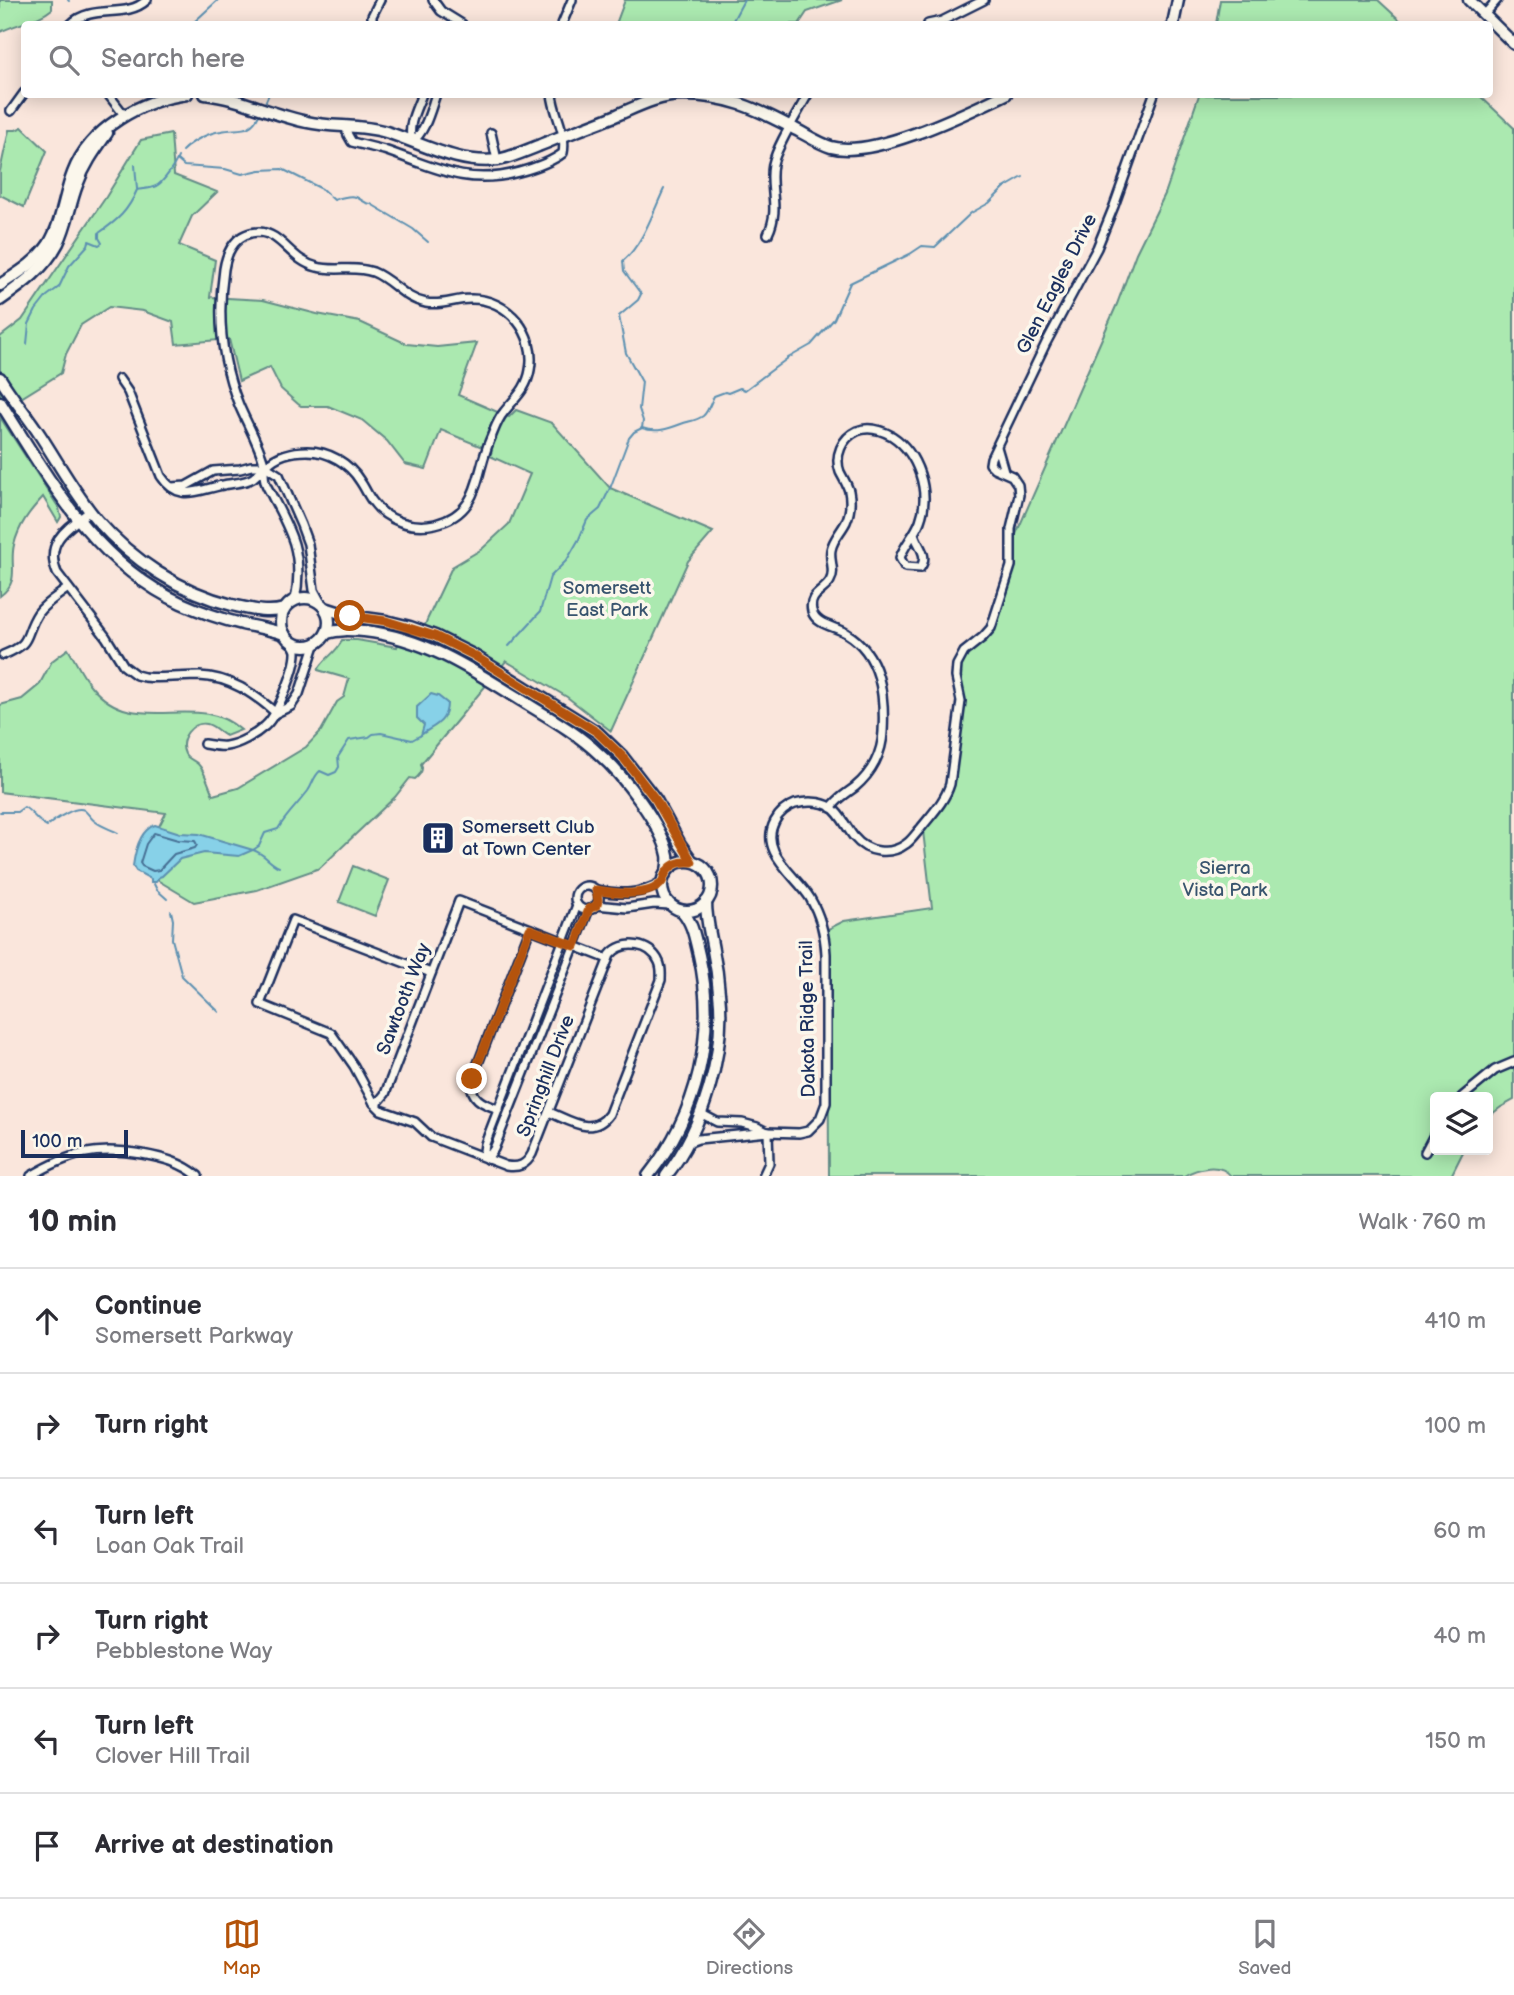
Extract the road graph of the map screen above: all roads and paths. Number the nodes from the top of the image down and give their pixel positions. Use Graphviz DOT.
graph roads {
  1 [pos="147,0"];
  2 [pos="380,0"];
  3 [pos="433,0"];
  4 [pos="572,0"];
  5 [pos="984,0"];
  6 [pos="1178,0"];
  7 [pos="1469,0"];
  8 [pos="1497,0"];
  9 [pos="1484,15"];
  10 [pos="76,21"];
  11 [pos="372,21"];
  12 [pos="454,21"];
  13 [pos="563,21"];
  14 [pos="942,21"];
  15 [pos="1174,21"];
  16 [pos="1490,21"];
  17 [pos="1493,24"];
  18 [pos="1514,44"];
  19 [pos="21,97"];
  20 [pos="111,98"];
  21 [pos="168,98"];
  22 [pos="225,98"];
  23 [pos="420,98"];
  24 [pos="435,98"];
  25 [pos="552,98"];
  26 [pos="663,98"];
  27 [pos="718,98"];
  28 [pos="806,98"];
  29 [pos="997,98"];
  30 [pos="1153,98"];
  31 [pos="11,111"];
  32 [pos="125,116"];
  33 [pos="114,124"];
  34 [pos="345,125"];
  35 [pos="791,127"];
  36 [pos="491,133"];
  37 [pos="564,137"];
  38 [pos="412,142"];
  39 [pos="497,160"];
  40 [pos="768,234"];
  41 [pos="0,285"];
  42 [pos="0,300"];
  43 [pos="0,378"];
  44 [pos="119,380"];
  45 [pos="0,402"];
  46 [pos="997,447"];
  47 [pos="265,466"];
  48 [pos="1004,471"];
  49 [pos="170,487"];
  50 [pos="90,510"];
  51 [pos="78,520"];
  52 [pos="914,533"];
  53 [pos="68,588"];
  54 [pos="295,600"];
  55 [pos="323,606"];
  56 [pos="284,609"];
  57 [pos="327,633"];
  58 [pos="287,638"];
  59 [pos="315,645"];
  60 [pos="3,655"];
  61 [pos="276,713"];
  62 [pos="204,744"];
  63 [pos="831,808"];
  64 [pos="692,862"];
  65 [pos="667,871"];
  66 [pos="662,882"];
  67 [pos="596,890"];
  68 [pos="706,902"];
  69 [pos="577,905"];
  70 [pos="670,905"];
  71 [pos="593,907"];
  72 [pos="682,911"];
  73 [pos="530,929"];
  74 [pos="564,942"];
  75 [pos="575,946"];
  76 [pos="608,959"];
  77 [pos="430,973"];
  78 [pos="1514,1062"];
  79 [pos="1468,1092"];
  80 [pos="374,1103"];
  81 [pos="499,1110"];
  82 [pos="549,1112"];
  83 [pos="700,1113"];
  84 [pos="768,1132"];
  85 [pos="687,1143"];
  86 [pos="1430,1143"];
  87 [pos="1425,1153"];
  88 [pos="487,1158"];
  89 [pos="31,1176"];
  90 [pos="198,1176"];
  91 [pos="648,1176"];
  92 [pos="666,1176"];
  93 [pos="763,1176"];
  1 -- 10 [label="street"];
  2 -- 11 [label="street"];
  3 -- 12 [label="street"];
  4 -- 13 [label="street"];
  5 -- 14 [label="street"];
  6 -- 15 [label="main road"];
  7 -- 9 [label="main road"];
  8 -- 9 [label="street"];
  9 -- 16 [label="main road"];
  17 -- 18 [label="main road"];
  19 -- 31 [label="street"];
  20 -- 32 [label="street"];
  21 -- 32 [label="main road"];
  22 -- 34 [label="main road"];
  23 -- 38 [label="street"];
  24 -- 38 [label="street"];
  25 -- 37 [label="street"];
  26 -- 37 [label="main road"];
  27 -- 35 [label="main road"];
  28 -- 35 [label="street"];
  29 -- 35 [label="main road"];
  30 -- 46 [label="street, Glen Eagles Drive"];
  32 -- 33 [label="main road"];
  33 -- 41 [label="main road"];
  33 -- 42 [label="main road"];
  34 -- 37 [label="street"];
  34 -- 38 [label="main road"];
  35 -- 40 [label="street"];
  36 -- 39 [label="street"];
  37 -- 39 [label="main road"];
  38 -- 39 [label="main road"];
  43 -- 50 [label="main road"];
  44 -- 49 [label="street"];
  45 -- 51 [label="main road"];
  46 -- 48 [label="street"];
  46 -- 48 [label="street"];
  47 -- 47 [label="street"];
  47 -- 49 [label="street"];
  47 -- 49 [label="street"];
  47 -- 54 [label="street"];
  47 -- 55 [label="street"];
  48 -- 63 [label="street"];
  50 -- 51 [label="street"];
  50 -- 56 [label="main road"];
  51 -- 53 [label="street"];
  51 -- 58 [label="main road"];
  52 -- 52 [label="street"];
  52 -- 63 [label="street"];
  53 -- 60 [label="street"];
  53 -- 61 [label="street"];
  54 -- 55 [label="main road"];
  54 -- 56 [label="main road"];
  55 -- 57 [label="main road"];
  55 -- 64 [label="main road"];
  56 -- 58 [label="main road"];
  57 -- 59 [label="main road"];
  57 -- 65 [label="main road"];
  58 -- 59 [label="main road"];
  58 -- 61 [label="street"];
  59 -- 61 [label="street"];
  61 -- 62 [label="street"];
  63 -- 84 [label="street, Dakota Ridge Trail"];
  64 -- 65 [label="main road"];
  64 -- 68 [label="main road"];
  65 -- 66 [label="main road"];
  66 -- 67 [label="street"];
  66 -- 70 [label="main road"];
  67 -- 69 [label="street"];
  67 -- 71 [label="street"];
  68 -- 72 [label="main road"];
  68 -- 83 [label="main road"];
  69 -- 71 [label="street"];
  69 -- 74 [label="street"];
  70 -- 71 [label="street"];
  70 -- 72 [label="main road"];
  71 -- 75 [label="street"];
  72 -- 91 [label="main road"];
  73 -- 74 [label="street"];
  73 -- 77 [label="street, Sawtooth Way"];
  73 -- 81 [label="street"];
  74 -- 75 [label="street"];
  74 -- 81 [label="street"];
  75 -- 76 [label="street"];
  75 -- 88 [label="street"];
  76 -- 82 [label="street, Springhill Drive"];
  76 -- 82 [label="street"];
  77 -- 80 [label="street, Sawtooth Way"];
  77 -- 80 [label="street"];
  78 -- 79 [label="street"];
  80 -- 88 [label="street"];
  81 -- 88 [label="street"];
  82 -- 88 [label="street, Springhill Drive"];
  83 -- 84 [label="street, Dakota Ridge Trail"];
  83 -- 85 [label="main road"];
  84 -- 85 [label="street, Dakota Ridge Trail"];
  84 -- 93 [label="street"];
  85 -- 92 [label="main road"];
  86 -- 87 [label="street"];
  89 -- 90 [label="street"];
}
